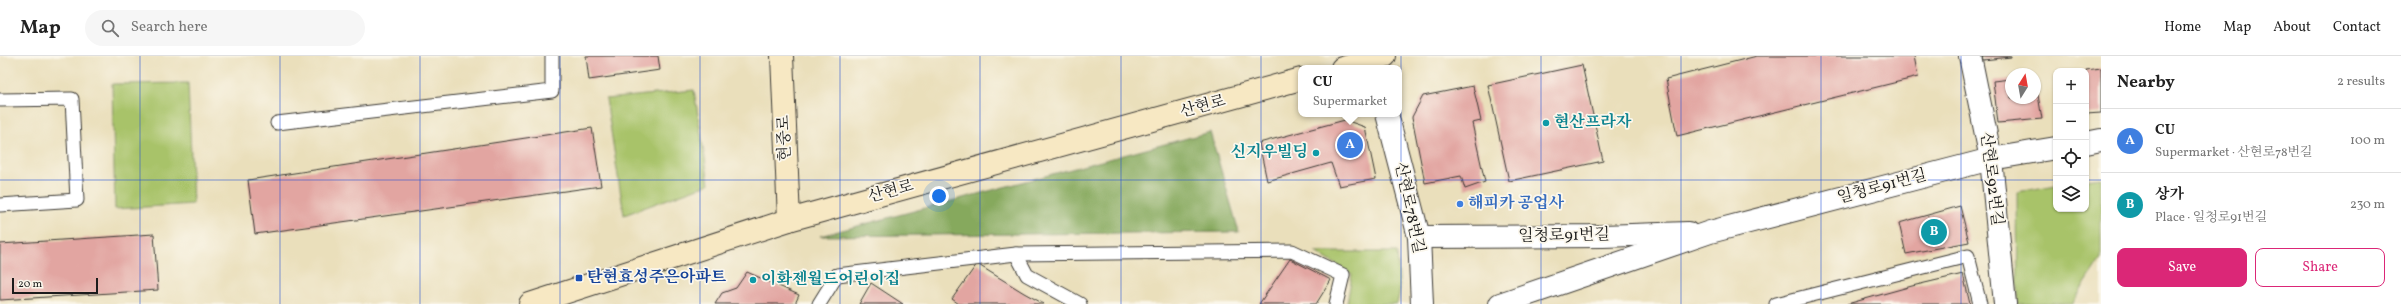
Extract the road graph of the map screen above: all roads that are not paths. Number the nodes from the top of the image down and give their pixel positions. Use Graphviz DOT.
graph roads {
  1 [pos="552,56"];
  2 [pos="782,56"];
  3 [pos="1970,56"];
  4 [pos="1372,60"];
  5 [pos="1353,65"];
  6 [pos="1298,80"];
  7 [pos="0,100"];
  8 [pos="1388,117"];
  9 [pos="277,124"];
  10 [pos="2101,140"];
  11 [pos="2089,142"];
  12 [pos="2053,149"];
  13 [pos="1991,159"];
  14 [pos="0,205"];
  15 [pos="789,220"];
  16 [pos="1710,232"];
  17 [pos="1419,238"];
  18 [pos="1016,254"];
  19 [pos="530,304"];
  20 [pos="819,304"];
  21 [pos="1080,304"];
  22 [pos="1336,304"];
  23 [pos="1422,304"];
  24 [pos="1500,304"];
  25 [pos="1776,304"];
  26 [pos="1980,304"];
  27 [pos="2005,304"];
  1 -- 9 [label="lane"];
  2 -- 15 [label="main road, 현중로"];
  3 -- 13 [label="street, 산현로92번길"];
  4 -- 5 [label="main road"];
  6 -- 15 [label="main road, 산현로"];
  7 -- 14 [label="lane"];
  8 -- 17 [label="street, 산현로78번길"];
  10 -- 11 [label="street"];
  12 -- 13 [label="street, 일청로91번길"];
  13 -- 16 [label="street, 일청로91번길"];
  13 -- 27 [label="street, 산현로92번길"];
  15 -- 19 [label="main road, 산현로"];
  16 -- 17 [label="street, 일청로91번길"];
  16 -- 24 [label="street, 일청로91번길"];
  17 -- 23 [label="street, 산현로78번길"];
  18 -- 20 [label="lane"];
  18 -- 21 [label="lane"];
  18 -- 22 [label="lane"];
  25 -- 26 [label="lane"];
}
